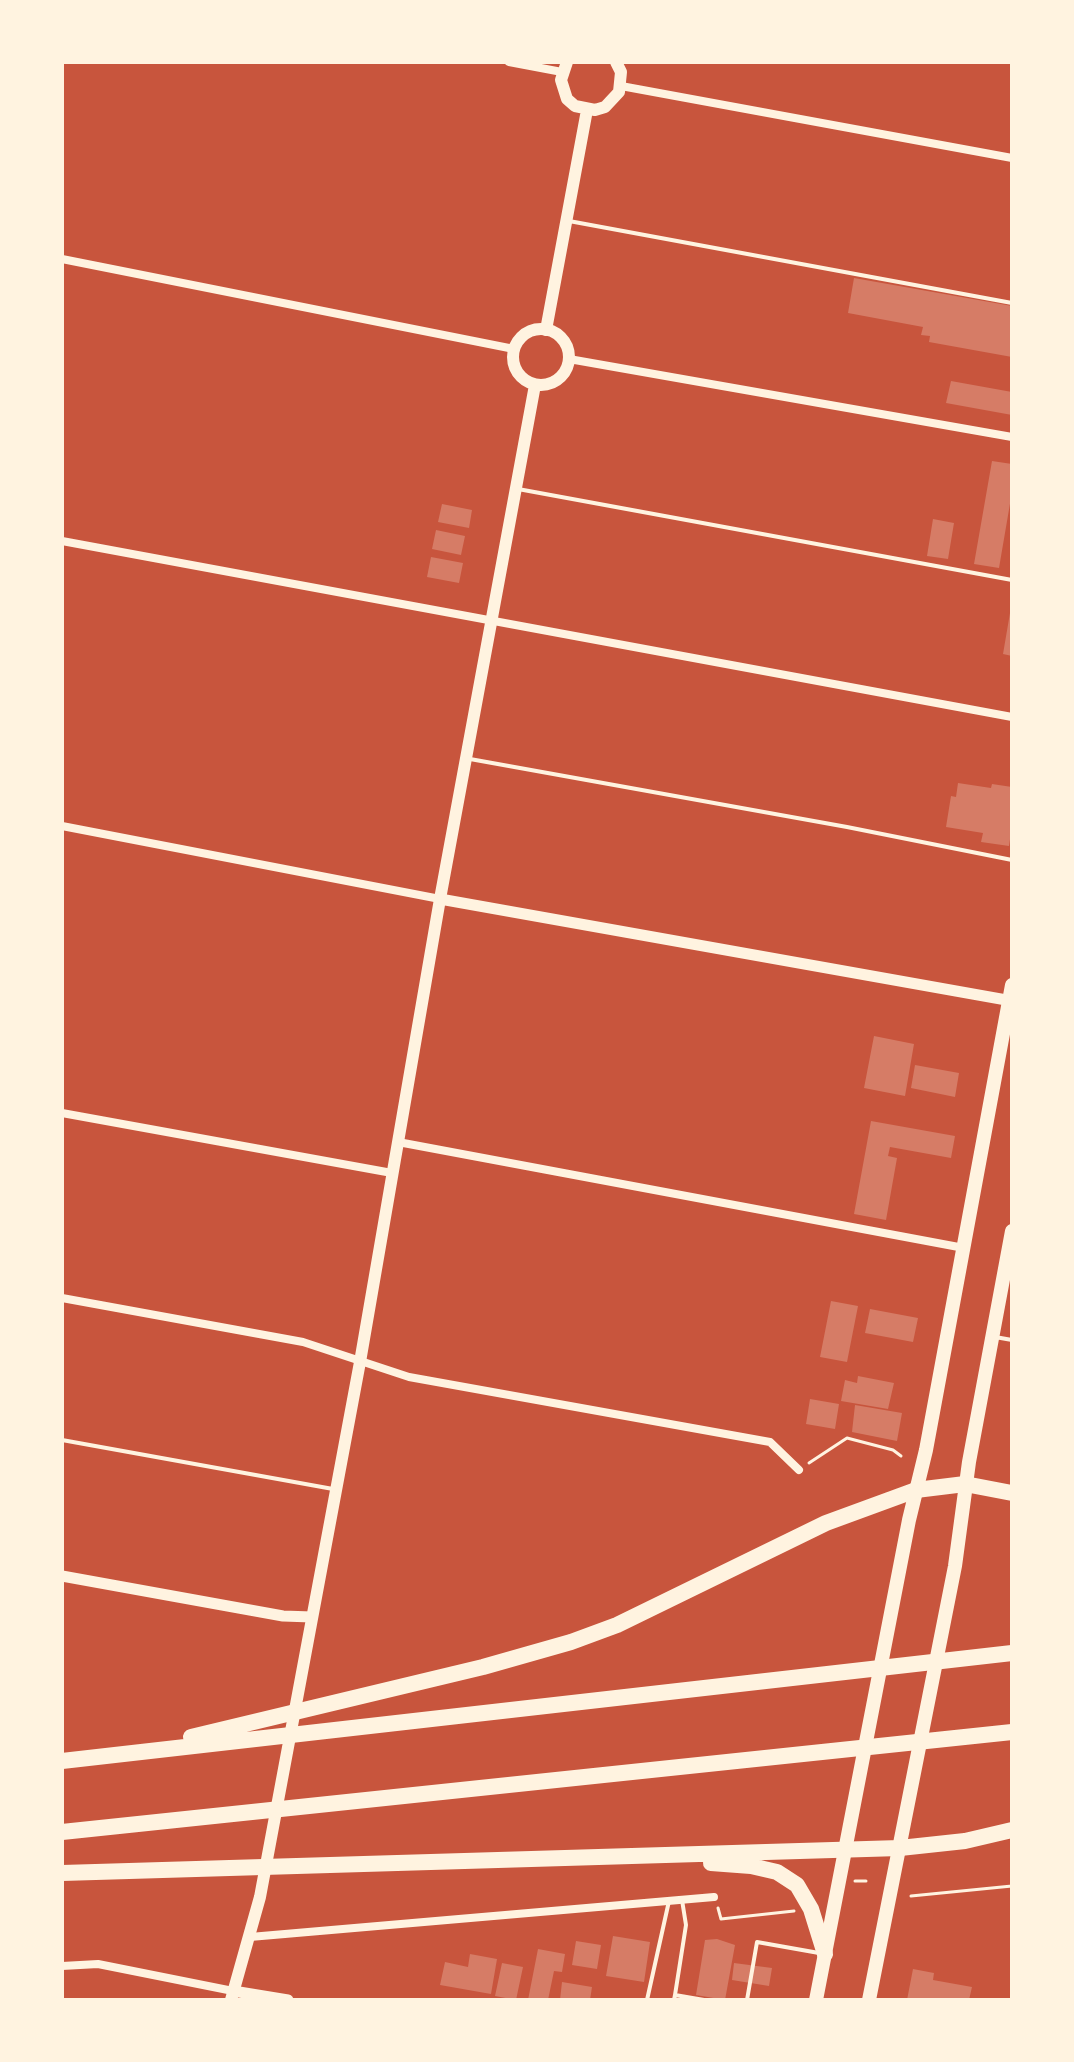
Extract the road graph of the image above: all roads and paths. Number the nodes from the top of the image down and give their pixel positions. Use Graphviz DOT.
graph roads {
  1 [pos="509,62"];
  2 [pos="616,62"];
  3 [pos="564,67"];
  4 [pos="621,86"];
  5 [pos="587,110"];
  6 [pos="1012,158"];
  7 [pos="567,221"];
  8 [pos="62,259"];
  9 [pos="1012,303"];
  10 [pos="546,330"];
  11 [pos="514,349"];
  12 [pos="569,359"];
  13 [pos="535,385"];
  14 [pos="1012,437"];
  15 [pos="516,489"];
  16 [pos="62,541"];
  17 [pos="1012,580"];
  18 [pos="493,620"];
  19 [pos="1012,717"];
  20 [pos="467,759"];
  21 [pos="62,826"];
  22 [pos="1012,860"];
  23 [pos="440,899"];
  24 [pos="1012,985"];
  25 [pos="1010,1001"];
  26 [pos="62,1113"];
  27 [pos="398,1142"];
  28 [pos="392,1173"];
  29 [pos="1011,1238"];
  30 [pos="964,1248"];
  31 [pos="62,1298"];
  32 [pos="992,1336"];
  33 [pos="1012,1340"];
  34 [pos="360,1362"];
  35 [pos="62,1440"];
  36 [pos="901,1456"];
  37 [pos="799,1470"];
  38 [pos="965,1484"];
  39 [pos="336,1490"];
  40 [pos="916,1490"];
  41 [pos="1012,1493"];
  42 [pos="62,1576"];
  43 [pos="312,1617"];
  44 [pos="1012,1653"];
  45 [pos="1012,1732"];
  46 [pos="115,1755"];
  47 [pos="62,1761"];
  48 [pos="1012,1830"];
  49 [pos="62,1832"];
  50 [pos="900,1848"];
  51 [pos="846,1851"];
  52 [pos="622,1856"];
  53 [pos="62,1873"];
  54 [pos="855,1881"];
  55 [pos="866,1881"];
  56 [pos="1012,1886"];
  57 [pos="911,1896"];
  58 [pos="714,1897"];
  59 [pos="682,1900"];
  60 [pos="669,1901"];
  61 [pos="794,1911"];
  62 [pos="250,1937"];
  63 [pos="825,1954"];
  64 [pos="62,1966"];
  65 [pos="232,1995"];
  66 [pos="674,1998"];
  67 [pos="288,2000"];
  68 [pos="647,2000"];
  69 [pos="704,2000"];
  70 [pos="747,2000"];
  71 [pos="816,2000"];
  72 [pos="869,2000"];
  1 -- 3 [label="street"];
  2 -- 4 [label="main road"];
  3 -- 5 [label="main road"];
  4 -- 5 [label="main road"];
  4 -- 6 [label="street"];
  5 -- 7 [label="main road"];
  7 -- 9 [label="lane"];
  7 -- 10 [label="main road"];
  8 -- 11 [label="street"];
  10 -- 11 [label="main road"];
  10 -- 12 [label="main road"];
  11 -- 13 [label="main road"];
  12 -- 13 [label="main road"];
  12 -- 14 [label="street"];
  13 -- 15 [label="main road"];
  15 -- 17 [label="lane"];
  15 -- 18 [label="main road"];
  16 -- 18 [label="street"];
  18 -- 19 [label="street"];
  18 -- 20 [label="main road"];
  20 -- 22 [label="lane"];
  20 -- 23 [label="main road"];
  21 -- 23 [label="street"];
  23 -- 25 [label="street"];
  23 -- 27 [label="main road"];
  24 -- 25 [label="main road"];
  25 -- 30 [label="main road"];
  26 -- 28 [label="street"];
  27 -- 28 [label="main road"];
  27 -- 30 [label="street"];
  28 -- 34 [label="main road"];
  29 -- 32 [label="main road"];
  30 -- 40 [label="main road"];
  31 -- 34 [label="street"];
  32 -- 33 [label="lane"];
  32 -- 38 [label="main road"];
  34 -- 37 [label="street"];
  34 -- 39 [label="main road"];
  35 -- 39 [label="lane"];
  36 -- 37 [label="path"];
  38 -- 40 [label="highway"];
  38 -- 41 [label="highway"];
  38 -- 50 [label="main road"];
  39 -- 43 [label="main road"];
  40 -- 46 [label="highway"];
  40 -- 51 [label="main road"];
  42 -- 43 [label="street"];
  43 -- 62 [label="main road"];
  44 -- 46 [label="highway"];
  45 -- 49 [label="highway"];
  46 -- 47 [label="highway"];
  48 -- 50 [label="highway"];
  50 -- 51 [label="highway"];
  50 -- 72 [label="main road"];
  51 -- 52 [label="highway"];
  51 -- 63 [label="main road"];
  52 -- 53 [label="highway"];
  52 -- 63 [label="highway"];
  54 -- 55 [label="path"];
  56 -- 57 [label="path"];
  58 -- 59 [label="street"];
  58 -- 61 [label="path"];
  59 -- 60 [label="street"];
  59 -- 66 [label="lane"];
  60 -- 62 [label="street"];
  60 -- 68 [label="lane"];
  62 -- 65 [label="main road"];
  63 -- 70 [label="lane"];
  63 -- 71 [label="main road"];
  64 -- 65 [label="street"];
  65 -- 67 [label="street"];
  66 -- 69 [label="lane"];
}
